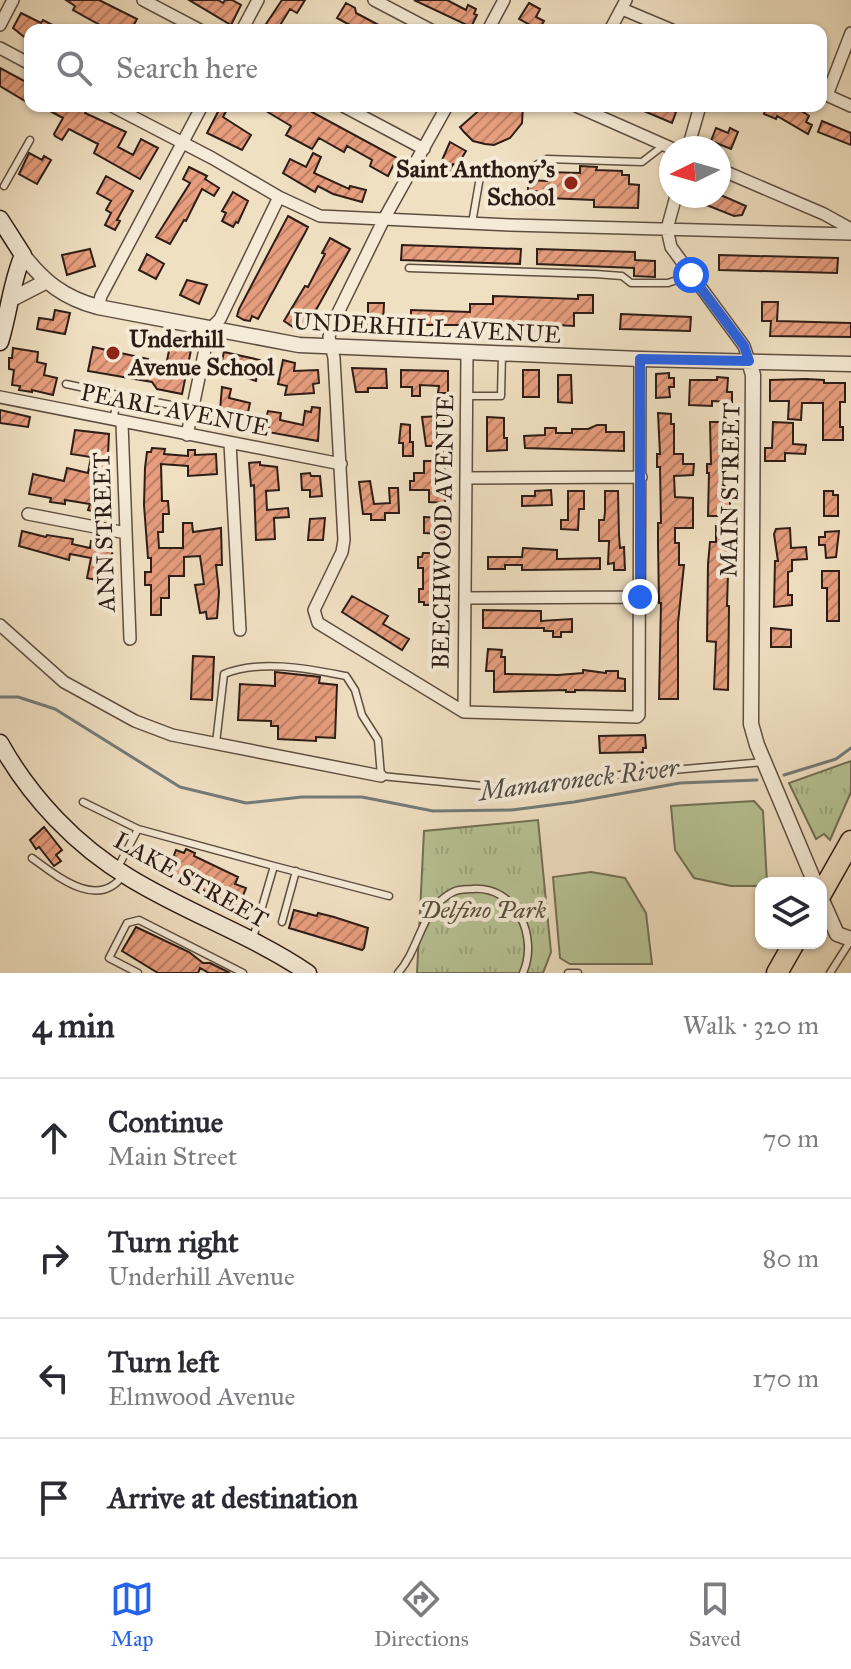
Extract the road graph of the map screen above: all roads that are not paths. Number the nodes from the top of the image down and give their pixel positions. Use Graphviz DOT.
graph roads {
  1 [pos="13,0"];
  2 [pos="143,0"];
  3 [pos="258,0"];
  4 [pos="374,0"];
  5 [pos="504,0"];
  6 [pos="624,4"];
  7 [pos="189,24"];
  8 [pos="245,24"];
  9 [pos="420,24"];
  10 [pos="491,24"];
  11 [pos="613,24"];
  12 [pos="661,24"];
  13 [pos="0,25"];
  14 [pos="851,33"];
  15 [pos="0,48"];
  16 [pos="24,61"];
  17 [pos="827,87"];
  18 [pos="827,95"];
  19 [pos="851,106"];
  20 [pos="124,112"];
  21 [pos="199,112"];
  22 [pos="354,112"];
  23 [pos="444,112"];
  24 [pos="590,112"];
  25 [pos="698,112"];
  26 [pos="691,136"];
  27 [pos="30,140"];
  28 [pos="659,142"];
  29 [pos="183,143"];
  30 [pos="424,149"];
  31 [pos="659,152"];
  32 [pos="731,175"];
  33 [pos="4,186"];
  34 [pos="279,197"];
  35 [pos="673,208"];
  36 [pos="0,219"];
  37 [pos="384,219"];
  38 [pos="472,223"];
  39 [pos="667,229"];
  40 [pos="851,231"];
  41 [pos="23,255"];
  42 [pos="409,268"];
  43 [pos="691,275"];
  44 [pos="45,282"];
  45 [pos="12,299"];
  46 [pos="98,307"];
  47 [pos="209,330"];
  48 [pos="0,342"];
  49 [pos="332,347"];
  50 [pos="467,353"];
  51 [pos="502,354"];
  52 [pos="640,359"];
  53 [pos="749,361"];
  54 [pos="851,364"];
  55 [pos="66,384"];
  56 [pos="118,395"];
  57 [pos="467,396"];
  58 [pos="0,397"];
  59 [pos="171,405"];
  60 [pos="118,422"];
  61 [pos="187,435"];
  62 [pos="230,443"];
  63 [pos="341,464"];
  64 [pos="641,477"];
  65 [pos="466,478"];
  66 [pos="28,514"];
  67 [pos="126,533"];
  68 [pos="640,597"];
  69 [pos="466,598"];
  70 [pos="0,625"];
  71 [pos="240,630"];
  72 [pos="130,639"];
  73 [pos="464,712"];
  74 [pos="0,743"];
  75 [pos="216,743"];
  76 [pos="764,762"];
  77 [pos="381,776"];
  78 [pos="83,802"];
  79 [pos="138,829"];
  80 [pos="851,841"];
  81 [pos="32,858"];
  82 [pos="274,866"];
  83 [pos="296,871"];
  84 [pos="120,872"];
  85 [pos="822,877"];
  86 [pos="824,877"];
  87 [pos="389,896"];
  88 [pos="827,910"];
  89 [pos="282,922"];
  90 [pos="851,939"];
  91 [pos="252,941"];
  92 [pos="791,949"];
  93 [pos="406,964"];
  94 [pos="138,973"];
  95 [pos="243,973"];
  96 [pos="308,973"];
  97 [pos="398,973"];
  98 [pos="413,973"];
  99 [pos="523,973"];
  100 [pos="568,973"];
  101 [pos="578,973"];
  102 [pos="777,973"];
  103 [pos="830,973"];
  1 -- 13 [label="street"];
  2 -- 7 [label="street"];
  3 -- 8 [label="street"];
  4 -- 9 [label="street"];
  5 -- 10 [label="street"];
  6 -- 11 [label="street"];
  6 -- 12 [label="street"];
  14 -- 17 [label="street"];
  15 -- 16 [label="street"];
  18 -- 19 [label="street"];
  20 -- 29 [label="street"];
  21 -- 29 [label="street"];
  22 -- 30 [label="street"];
  23 -- 30 [label="street"];
  24 -- 28 [label="street"];
  25 -- 26 [label="street"];
  27 -- 33 [label="lane"];
  29 -- 34 [label="street"];
  29 -- 46 [label="street"];
  30 -- 37 [label="street"];
  31 -- 38 [label="lane"];
  32 -- 40 [label="street"];
  34 -- 37 [label="street"];
  34 -- 47 [label="street"];
  35 -- 39 [label="street"];
  36 -- 41 [label="main road"];
  37 -- 38 [label="street"];
  37 -- 49 [label="street"];
  38 -- 39 [label="street"];
  39 -- 40 [label="street"];
  39 -- 43 [label="street, MAIN STREET"];
  41 -- 44 [label="street, UNDERHILL AVENUE"];
  41 -- 45 [label="main road"];
  42 -- 43 [label="lane"];
  43 -- 53 [label="street, MAIN STREET"];
  44 -- 45 [label="street"];
  44 -- 46 [label="street, UNDERHILL AVENUE"];
  45 -- 48 [label="main road"];
  46 -- 47 [label="street, UNDERHILL AVENUE"];
  47 -- 49 [label="street, UNDERHILL AVENUE"];
  47 -- 61 [label="street"];
  49 -- 50 [label="street, UNDERHILL AVENUE"];
  49 -- 63 [label="street"];
  50 -- 51 [label="street, UNDERHILL AVENUE"];
  50 -- 57 [label="street, BEECHWOOD AVENUE"];
  51 -- 52 [label="street, UNDERHILL AVENUE"];
  51 -- 57 [label="lane"];
  52 -- 53 [label="street, UNDERHILL AVENUE"];
  52 -- 64 [label="street"];
  53 -- 54 [label="street, UNDERHILL AVENUE"];
  53 -- 76 [label="street, MAIN STREET"];
  55 -- 56 [label="lane"];
  56 -- 59 [label="lane"];
  56 -- 60 [label="lane"];
  57 -- 65 [label="street, BEECHWOOD AVENUE"];
  58 -- 60 [label="street, PEARL AVENUE"];
  60 -- 61 [label="street, PEARL AVENUE"];
  60 -- 67 [label="street, ANN STREET"];
  61 -- 62 [label="street, PEARL AVENUE"];
  62 -- 63 [label="street, PEARL AVENUE"];
  62 -- 71 [label="street"];
  63 -- 73 [label="street"];
  64 -- 65 [label="street"];
  64 -- 68 [label="street"];
  65 -- 69 [label="street, BEECHWOOD AVENUE"];
  66 -- 67 [label="street"];
  67 -- 72 [label="street, ANN STREET"];
  68 -- 69 [label="street"];
  68 -- 73 [label="street"];
  69 -- 73 [label="street, BEECHWOOD AVENUE"];
  70 -- 75 [label="street"];
  74 -- 84 [label="main road, LAKE STREET"];
  75 -- 77 [label="street"];
  75 -- 77 [label="lane"];
  76 -- 77 [label="lane"];
  76 -- 85 [label="street, MAIN STREET"];
  78 -- 79 [label="lane"];
  79 -- 82 [label="lane"];
  79 -- 84 [label="lane"];
  80 -- 86 [label="highway"];
  81 -- 84 [label="lane"];
  82 -- 83 [label="lane"];
  82 -- 91 [label="lane"];
  83 -- 87 [label="lane"];
  83 -- 89 [label="lane"];
  84 -- 91 [label="main road, LAKE STREET"];
  88 -- 90 [label="street"];
  90 -- 103 [label="lane"];
  91 -- 96 [label="main road, LAKE STREET"];
  92 -- 102 [label="highway"];
  93 -- 97 [label="lane"];
  93 -- 98 [label="lane"];
  93 -- 99 [label="lane"];
  94 -- 95 [label="lane"];
  100 -- 101 [label="lane"];
}
